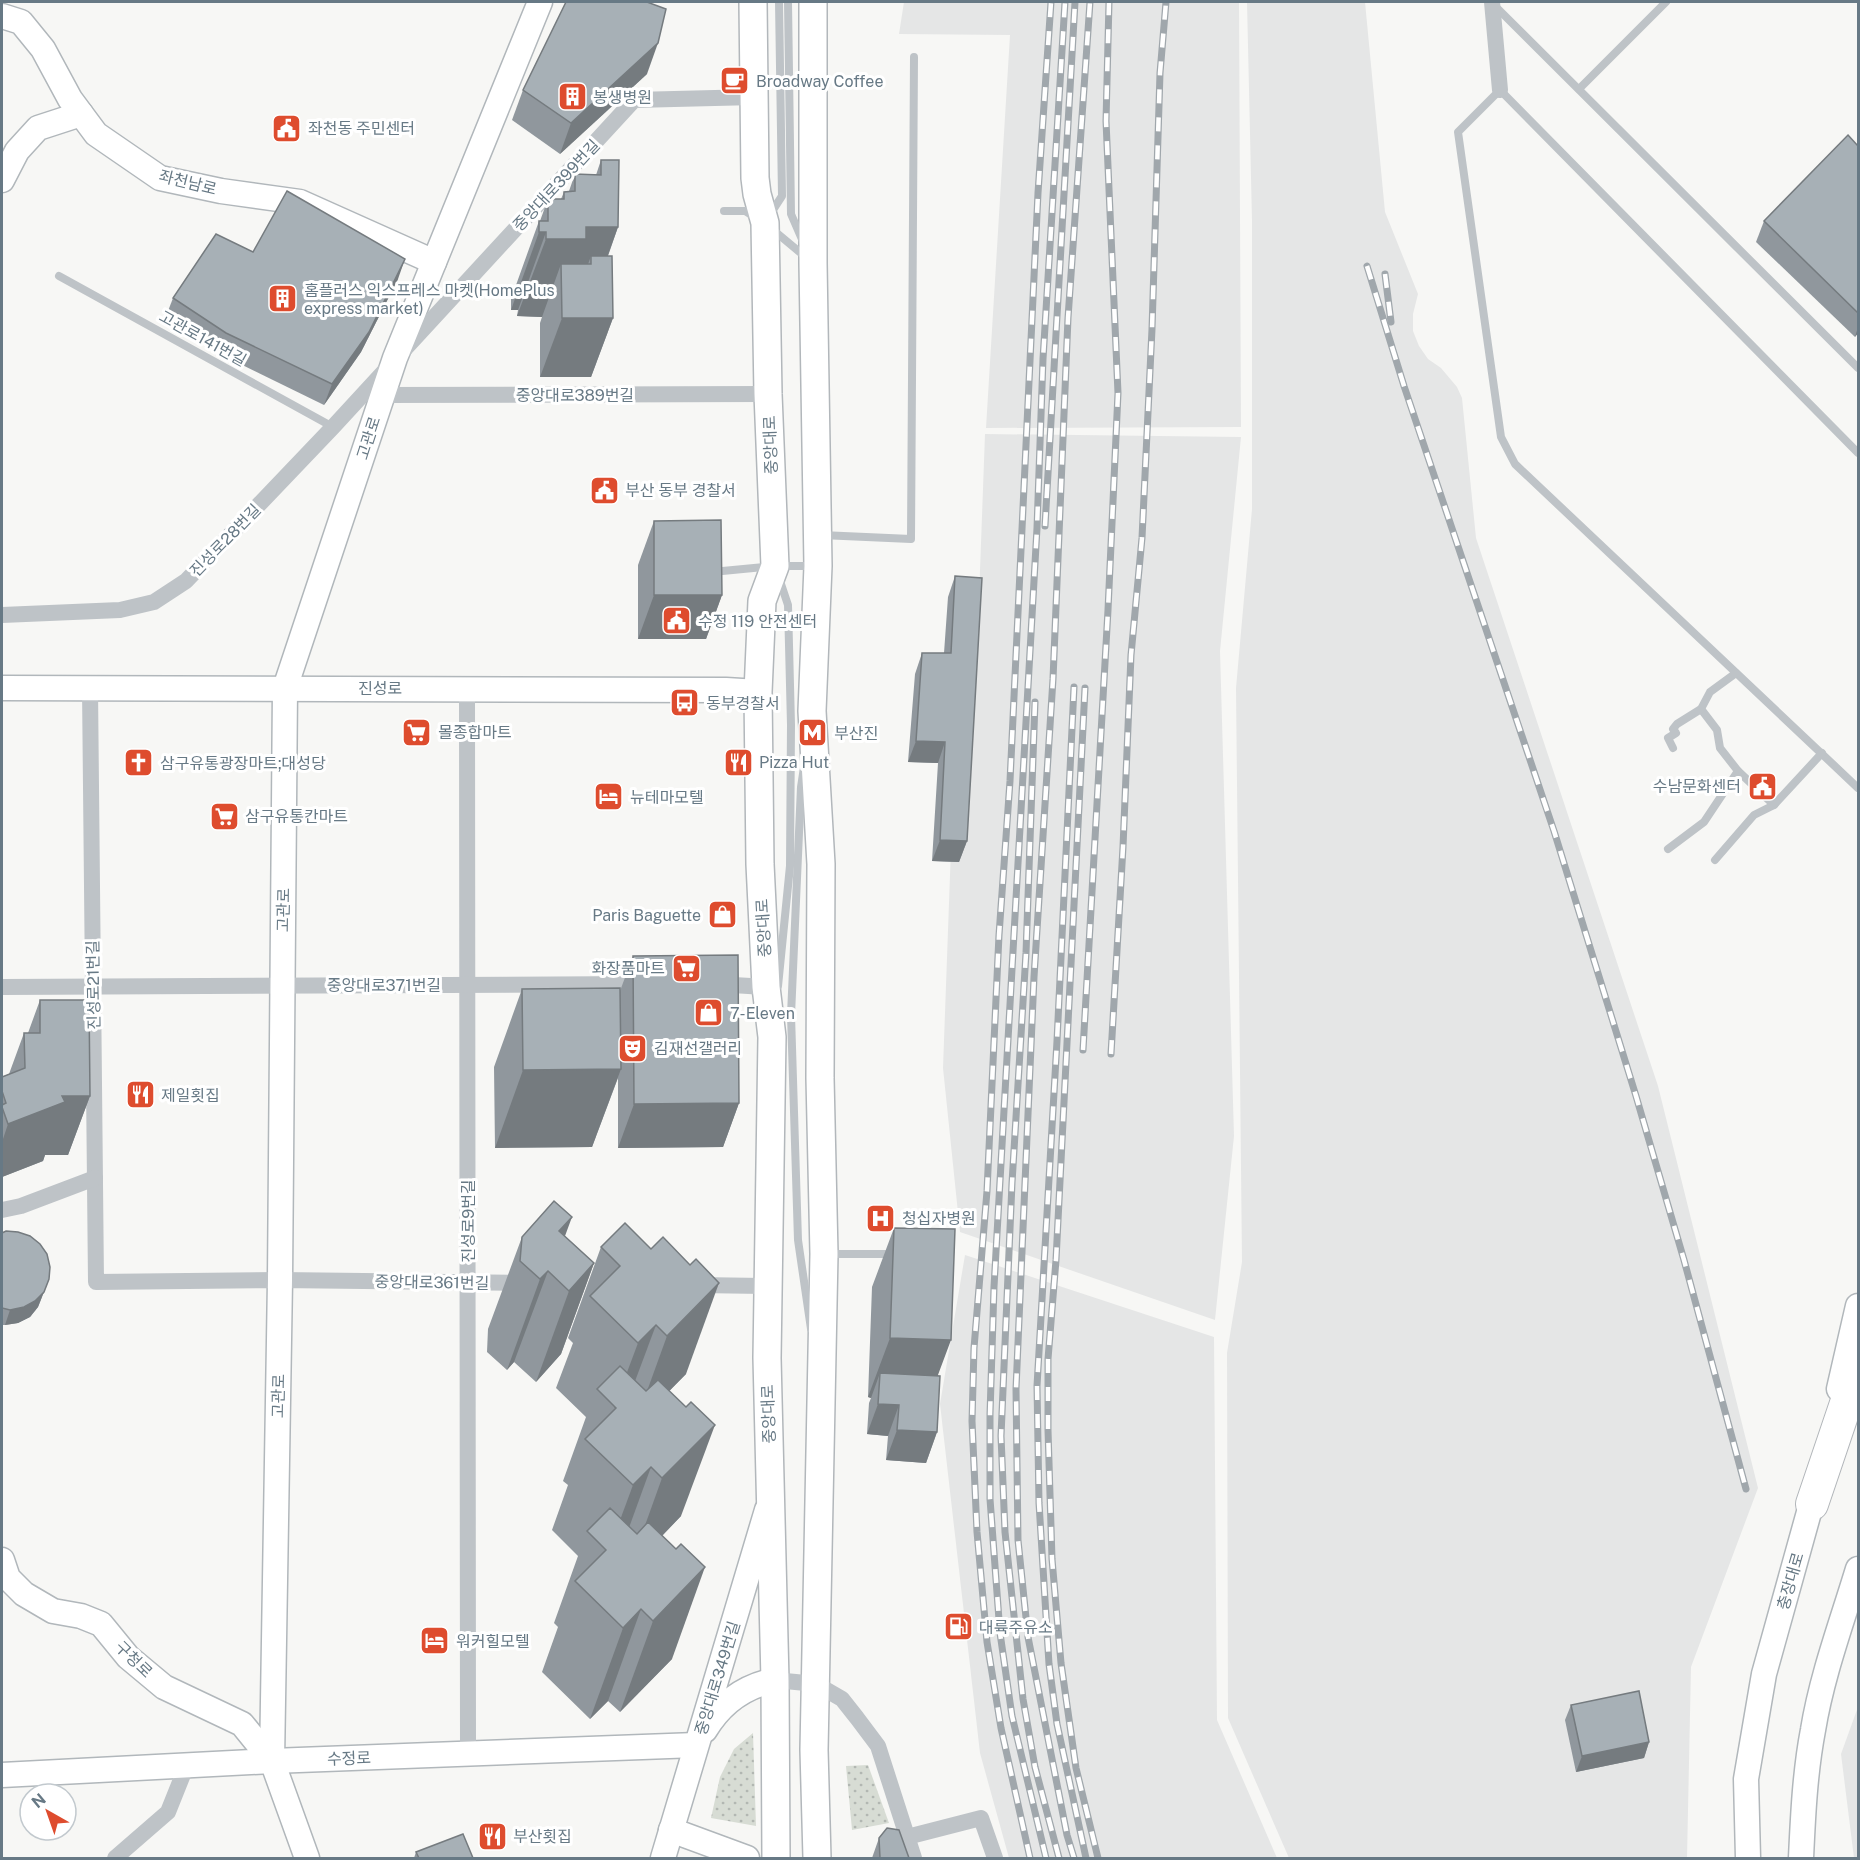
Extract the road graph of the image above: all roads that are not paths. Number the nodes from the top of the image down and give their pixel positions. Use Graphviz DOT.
graph roads {
  1 [pos="540,2"];
  2 [pos="753,2"];
  3 [pos="779,2"];
  4 [pos="788,2"];
  5 [pos="813,2"];
  6 [pos="1492,2"];
  7 [pos="1666,2"];
  8 [pos="2,16"];
  9 [pos="914,57"];
  10 [pos="1579,89"];
  11 [pos="1500,90"];
  12 [pos="755,97"];
  13 [pos="81,114"];
  14 [pos="2,180"];
  15 [pos="724,211"];
  16 [pos="765,223"];
  17 [pos="434,262"];
  18 [pos="813,263"];
  19 [pos="59,276"];
  20 [pos="395,358"];
  21 [pos="1858,368"];
  22 [pos="768,394"];
  23 [pos="383,395"];
  24 [pos="333,427"];
  25 [pos="1858,453"];
  26 [pos="817,535"];
  27 [pos="775,566"];
  28 [pos="818,566"];
  29 [pos="705,573"];
  30 [pos="2,615"];
  31 [pos="1737,673"];
  32 [pos="2,688"];
  33 [pos="90,688"];
  34 [pos="285,688"];
  35 [pos="467,688"];
  36 [pos="758,692"];
  37 [pos="1701,709"];
  38 [pos="812,711"];
  39 [pos="1673,748"];
  40 [pos="1822,753"];
  41 [pos="1738,771"];
  42 [pos="1858,788"];
  43 [pos="1774,805"];
  44 [pos="1668,849"];
  45 [pos="1715,860"];
  46 [pos="467,984"];
  47 [pos="663,984"];
  48 [pos="697,984"];
  49 [pos="282,985"];
  50 [pos="93,986"];
  51 [pos="2,987"];
  52 [pos="766,987"];
  53 [pos="772,1037"];
  54 [pos="95,1178"];
  55 [pos="2,1210"];
  56 [pos="824,1254"];
  57 [pos="907,1254"];
  58 [pos="280,1280"];
  59 [pos="96,1282"];
  60 [pos="468,1283"];
  61 [pos="549,1284"];
  62 [pos="676,1285"];
  63 [pos="768,1286"];
  64 [pos="1858,1306"];
  65 [pos="811,1334"];
  66 [pos="813,1345"];
  67 [pos="1858,1368"];
  68 [pos="821,1404"];
  69 [pos="771,1497"];
  70 [pos="1812,1504"];
  71 [pos="2,1560"];
  72 [pos="1858,1569"];
  73 [pos="775,1680"];
  74 [pos="816,1684"];
  75 [pos="696,1745"];
  76 [pos="468,1753"];
  77 [pos="272,1761"];
  78 [pos="186,1767"];
  79 [pos="2,1775"];
  80 [pos="671,1830"];
  81 [pos="907,1837"];
  82 [pos="115,1858"];
  83 [pos="307,1858"];
  84 [pos="663,1858"];
  85 [pos="747,1858"];
  86 [pos="776,1858"];
  87 [pos="817,1858"];
  88 [pos="914,1858"];
  89 [pos="995,1858"];
  90 [pos="1748,1858"];
  91 [pos="1801,1858"];
  1 -- 17 [label="street, 고관로"];
  2 -- 12 [label="main road, 중앙대로"];
  3 -- 16 [label="lane"];
  4 -- 18 [label="lane"];
  5 -- 18 [label="main road"];
  6 -- 10 [label="lane"];
  6 -- 11 [label="street"];
  7 -- 10 [label="lane"];
  8 -- 13 [label="street, 좌천남로"];
  9 -- 26 [label="lane"];
  10 -- 21 [label="lane"];
  11 -- 25 [label="lane"];
  11 -- 31 [label="lane"];
  12 -- 16 [label="main road, 중앙대로"];
  12 -- 20 [label="street, 중앙대로399번길"];
  13 -- 14 [label="street"];
  13 -- 17 [label="street, 좌천남로"];
  15 -- 16 [label="lane"];
  16 -- 18 [label="lane"];
  16 -- 22 [label="main road, 중앙대로"];
  17 -- 20 [label="street, 고관로"];
  18 -- 26 [label="main road"];
  19 -- 24 [label="lane, 고관로141번길"];
  20 -- 23 [label="street, 고관로"];
  20 -- 24 [label="street, 진성로28번길"];
  22 -- 23 [label="street, 중앙대로389번길"];
  22 -- 27 [label="main road, 중앙대로"];
  23 -- 34 [label="street, 고관로"];
  24 -- 30 [label="street, 진성로28번길"];
  26 -- 28 [label="main road"];
  27 -- 28 [label="lane"];
  27 -- 29 [label="lane"];
  27 -- 36 [label="main road, 중앙대로"];
  27 -- 53 [label="lane"];
  28 -- 38 [label="main road"];
  31 -- 37 [label="lane"];
  31 -- 40 [label="lane"];
  32 -- 33 [label="street, 진성로"];
  33 -- 34 [label="street, 진성로"];
  33 -- 50 [label="street, 진성로21번길"];
  34 -- 35 [label="street, 진성로"];
  34 -- 49 [label="street, 고관로"];
  35 -- 36 [label="street, 진성로"];
  35 -- 46 [label="street, 진성로9번길"];
  36 -- 52 [label="main road, 중앙대로"];
  37 -- 39 [label="lane"];
  37 -- 41 [label="lane"];
  38 -- 56 [label="main road"];
  38 -- 65 [label="lane"];
  40 -- 42 [label="lane"];
  40 -- 43 [label="lane"];
  41 -- 43 [label="lane"];
  41 -- 44 [label="lane"];
  43 -- 45 [label="lane"];
  46 -- 47 [label="street, 중앙대로371번길"];
  46 -- 49 [label="street, 중앙대로371번길"];
  46 -- 60 [label="street, 진성로9번길"];
  48 -- 52 [label="street"];
  49 -- 50 [label="street, 중앙대로371번길"];
  49 -- 58 [label="street, 고관로"];
  50 -- 51 [label="street, 중앙대로371번길"];
  50 -- 54 [label="street, 진성로21번길"];
  52 -- 53 [label="main road, 중앙대로"];
  53 -- 63 [label="main road, 중앙대로"];
  54 -- 55 [label="street"];
  54 -- 59 [label="street, 진성로21번길"];
  56 -- 57 [label="lane"];
  56 -- 68 [label="main road"];
  58 -- 59 [label="street, 중앙대로361번길"];
  58 -- 60 [label="street, 중앙대로361번길"];
  58 -- 77 [label="street, 고관로"];
  60 -- 61 [label="street, 중앙대로361번길"];
  60 -- 76 [label="street, 진성로9번길"];
  62 -- 63 [label="street"];
  63 -- 69 [label="main road, 중앙대로"];
  64 -- 70 [label="street, 충장대로"];
  66 -- 68 [label="lane"];
  67 -- 70 [label="highway"];
  68 -- 74 [label="main road"];
  69 -- 73 [label="main road, 중앙대로"];
  69 -- 75 [label="street, 중앙대로349번길"];
  70 -- 90 [label="street, 충장대로"];
  71 -- 77 [label="street, 구청로"];
  72 -- 91 [label="street"];
  73 -- 74 [label="street"];
  73 -- 75 [label="street"];
  73 -- 86 [label="main road, 중앙대로"];
  74 -- 81 [label="street"];
  74 -- 87 [label="main road"];
  75 -- 76 [label="street, 수정로"];
  75 -- 80 [label="street, 중앙대로349번길"];
  76 -- 77 [label="street, 수정로"];
  77 -- 78 [label="street, 수정로"];
  77 -- 83 [label="street, 고관로"];
  78 -- 79 [label="street, 수정로"];
  78 -- 82 [label="street"];
  80 -- 84 [label="street, 중앙대로349번길"];
  80 -- 85 [label="street"];
  81 -- 88 [label="street"];
  81 -- 89 [label="street"];
}
